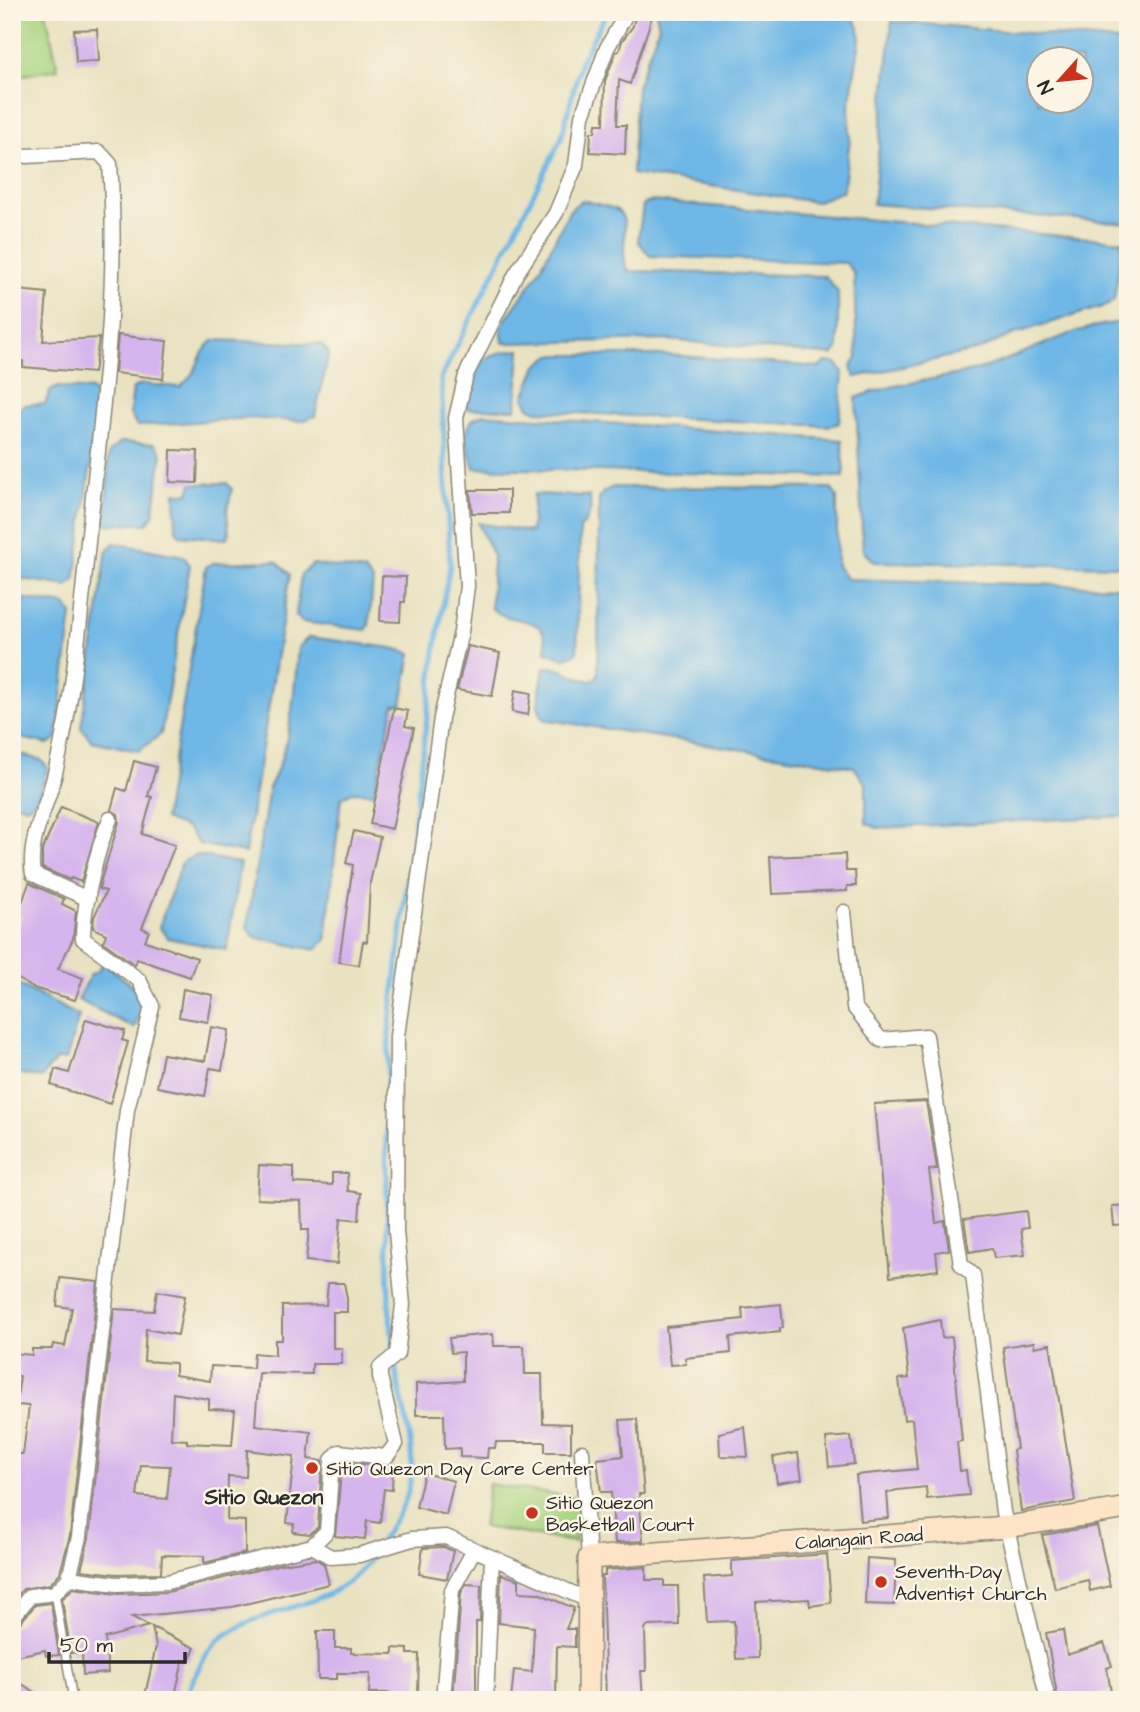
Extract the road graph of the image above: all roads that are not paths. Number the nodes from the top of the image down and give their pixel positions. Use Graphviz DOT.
graph roads {
  1 [pos="627,12"];
  2 [pos="27,156"];
  3 [pos="110,819"];
  4 [pos="88,899"];
  5 [pos="844,912"];
  6 [pos="582,1452"];
  7 [pos="1128,1508"];
  8 [pos="1007,1527"];
  9 [pos="312,1546"];
  10 [pos="474,1550"];
  11 [pos="492,1558"];
  12 [pos="589,1558"];
  13 [pos="69,1578"];
  14 [pos="55,1593"];
  15 [pos="589,1600"];
  16 [pos="12,1618"];
  17 [pos="73,1700"];
  18 [pos="443,1700"];
  19 [pos="486,1700"];
  20 [pos="588,1700"];
  21 [pos="1048,1700"];
  1 -- 9 [label="street"];
  2 -- 4 [label="street"];
  3 -- 4 [label="street"];
  4 -- 13 [label="street"];
  5 -- 8 [label="street"];
  6 -- 12 [label="street"];
  7 -- 8 [label="street, Calangain Road"];
  8 -- 12 [label="street, Calangain Road"];
  8 -- 21 [label="street"];
  9 -- 10 [label="street"];
  9 -- 13 [label="street"];
  10 -- 11 [label="street"];
  10 -- 18 [label="street"];
  11 -- 15 [label="street"];
  11 -- 19 [label="street"];
  12 -- 15 [label="street"];
  13 -- 14 [label="street"];
  14 -- 16 [label="street"];
  14 -- 17 [label="lane"];
  15 -- 20 [label="street"];
}
